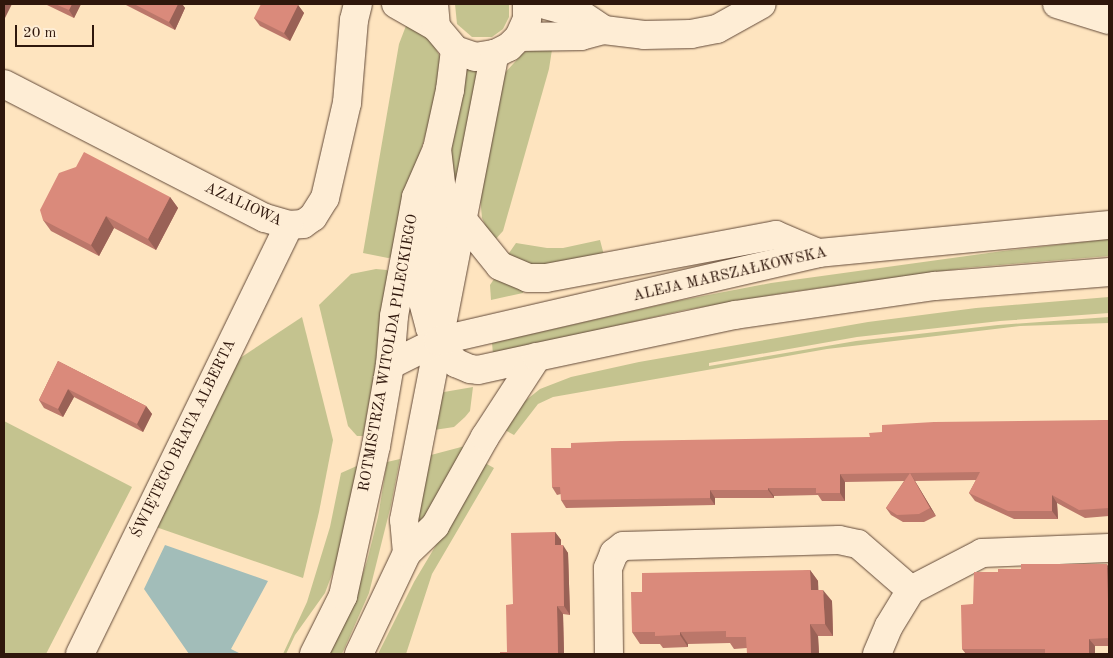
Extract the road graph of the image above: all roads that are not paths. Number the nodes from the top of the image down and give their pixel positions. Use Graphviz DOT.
graph roads {
  1 [pos="358,4"];
  2 [pos="396,4"];
  3 [pos="527,4"];
  4 [pos="542,4"];
  5 [pos="762,4"];
  6 [pos="1058,4"];
  7 [pos="435,15"];
  8 [pos="1109,20"];
  9 [pos="604,30"];
  10 [pos="520,37"];
  11 [pos="455,50"];
  12 [pos="496,54"];
  13 [pos="4,84"];
  14 [pos="437,149"];
  15 [pos="462,219"];
  16 [pos="288,225"];
  17 [pos="1109,225"];
  18 [pos="818,253"];
  19 [pos="1109,272"];
  20 [pos="438,341"];
  21 [pos="537,357"];
  22 [pos="390,365"];
  23 [pos="1109,548"];
  24 [pos="407,553"];
  25 [pos="911,590"];
  26 [pos="80,654"];
  27 [pos="314,654"];
  28 [pos="359,654"];
  29 [pos="609,654"];
  30 [pos="877,654"];
  1 -- 16 [label="street, AZALIOWA"];
  2 -- 7 [label="street"];
  3 -- 10 [label="street"];
  4 -- 9 [label="street"];
  5 -- 9 [label="street"];
  6 -- 8 [label="street"];
  7 -- 11 [label="street"];
  9 -- 10 [label="street"];
  10 -- 12 [label="street"];
  11 -- 12 [label="street"];
  11 -- 14 [label="street, ROTMISTRZA WITOLDA PILECKIEGO"];
  12 -- 15 [label="street"];
  13 -- 16 [label="street, AZALIOWA"];
  14 -- 20 [label="street"];
  14 -- 22 [label="street, ROTMISTRZA WITOLDA PILECKIEGO"];
  15 -- 18 [label="street"];
  15 -- 20 [label="street"];
  16 -- 26 [label="street, ŚWIĘTEGO BRATA ALBERTA"];
  17 -- 18 [label="street, ALEJA MARSZAŁKOWSKA"];
  18 -- 20 [label="street, ALEJA MARSZAŁKOWSKA"];
  19 -- 21 [label="street"];
  20 -- 21 [label="street"];
  20 -- 22 [label="street, ALEJA MARSZAŁKOWSKA"];
  20 -- 24 [label="street"];
  21 -- 24 [label="street"];
  22 -- 27 [label="street, ROTMISTRZA WITOLDA PILECKIEGO"];
  23 -- 25 [label="street"];
  24 -- 28 [label="street"];
  25 -- 29 [label="street"];
  25 -- 30 [label="street"];
}
